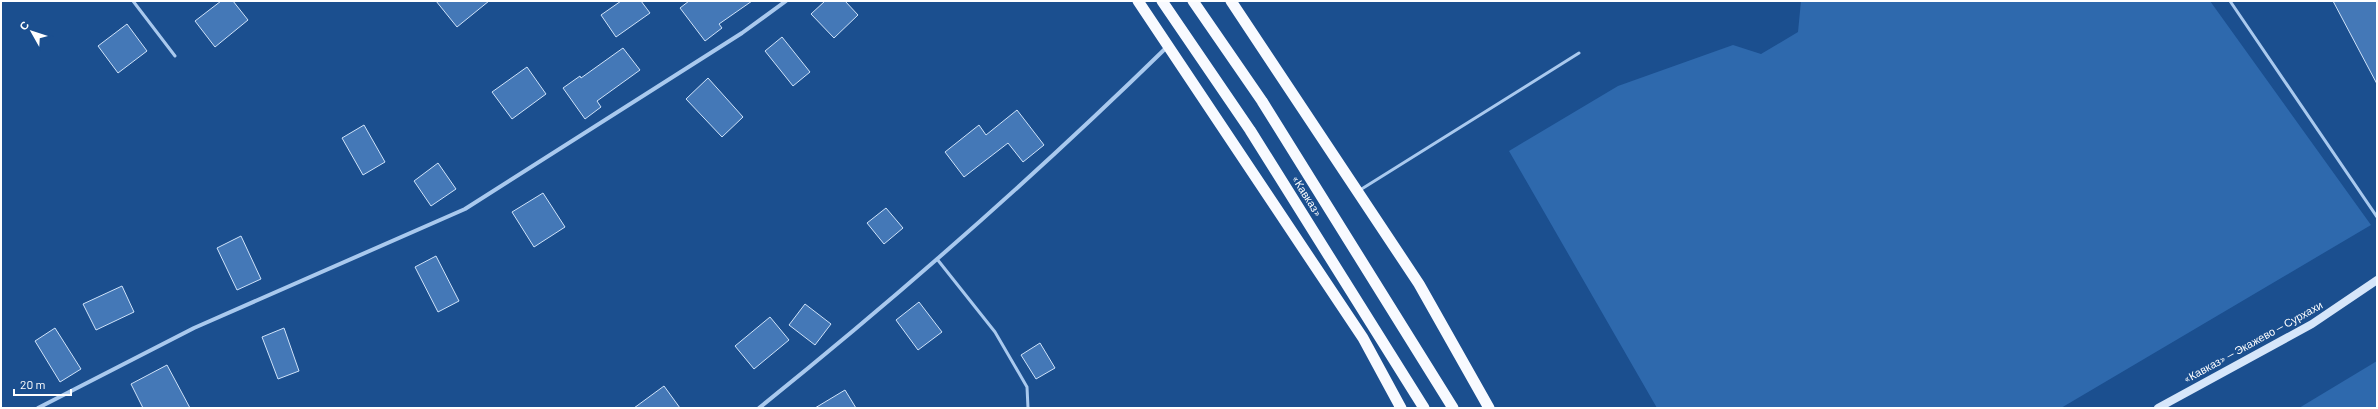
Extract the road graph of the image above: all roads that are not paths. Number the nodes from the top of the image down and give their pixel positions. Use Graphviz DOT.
graph roads {
  1 [pos="133,1"];
  2 [pos="786,1"];
  3 [pos="1138,1"];
  4 [pos="1162,1"];
  5 [pos="1193,1"];
  6 [pos="1231,1"];
  7 [pos="2230,1"];
  8 [pos="1168,46"];
  9 [pos="1579,53"];
  10 [pos="175,56"];
  11 [pos="1358,191"];
  12 [pos="2377,217"];
  13 [pos="937,259"];
  14 [pos="2377,280"];
  15 [pos="38,408"];
  16 [pos="759,408"];
  17 [pos="1028,408"];
  18 [pos="1401,408"];
  19 [pos="1424,408"];
  20 [pos="1453,408"];
  21 [pos="1489,408"];
  22 [pos="2158,408"];
  1 -- 10 [label="lane"];
  2 -- 15 [label="street"];
  3 -- 8 [label="highway"];
  4 -- 19 [label="highway, «Кавказ»"];
  5 -- 20 [label="highway, «Кавказ»"];
  6 -- 11 [label="highway"];
  7 -- 12 [label="lane"];
  8 -- 13 [label="street"];
  8 -- 18 [label="highway"];
  9 -- 11 [label="lane"];
  11 -- 21 [label="highway"];
  13 -- 16 [label="street"];
  13 -- 17 [label="lane"];
  14 -- 22 [label="main road, «Кавказ» — Экажево — Сурхахи"];
}
